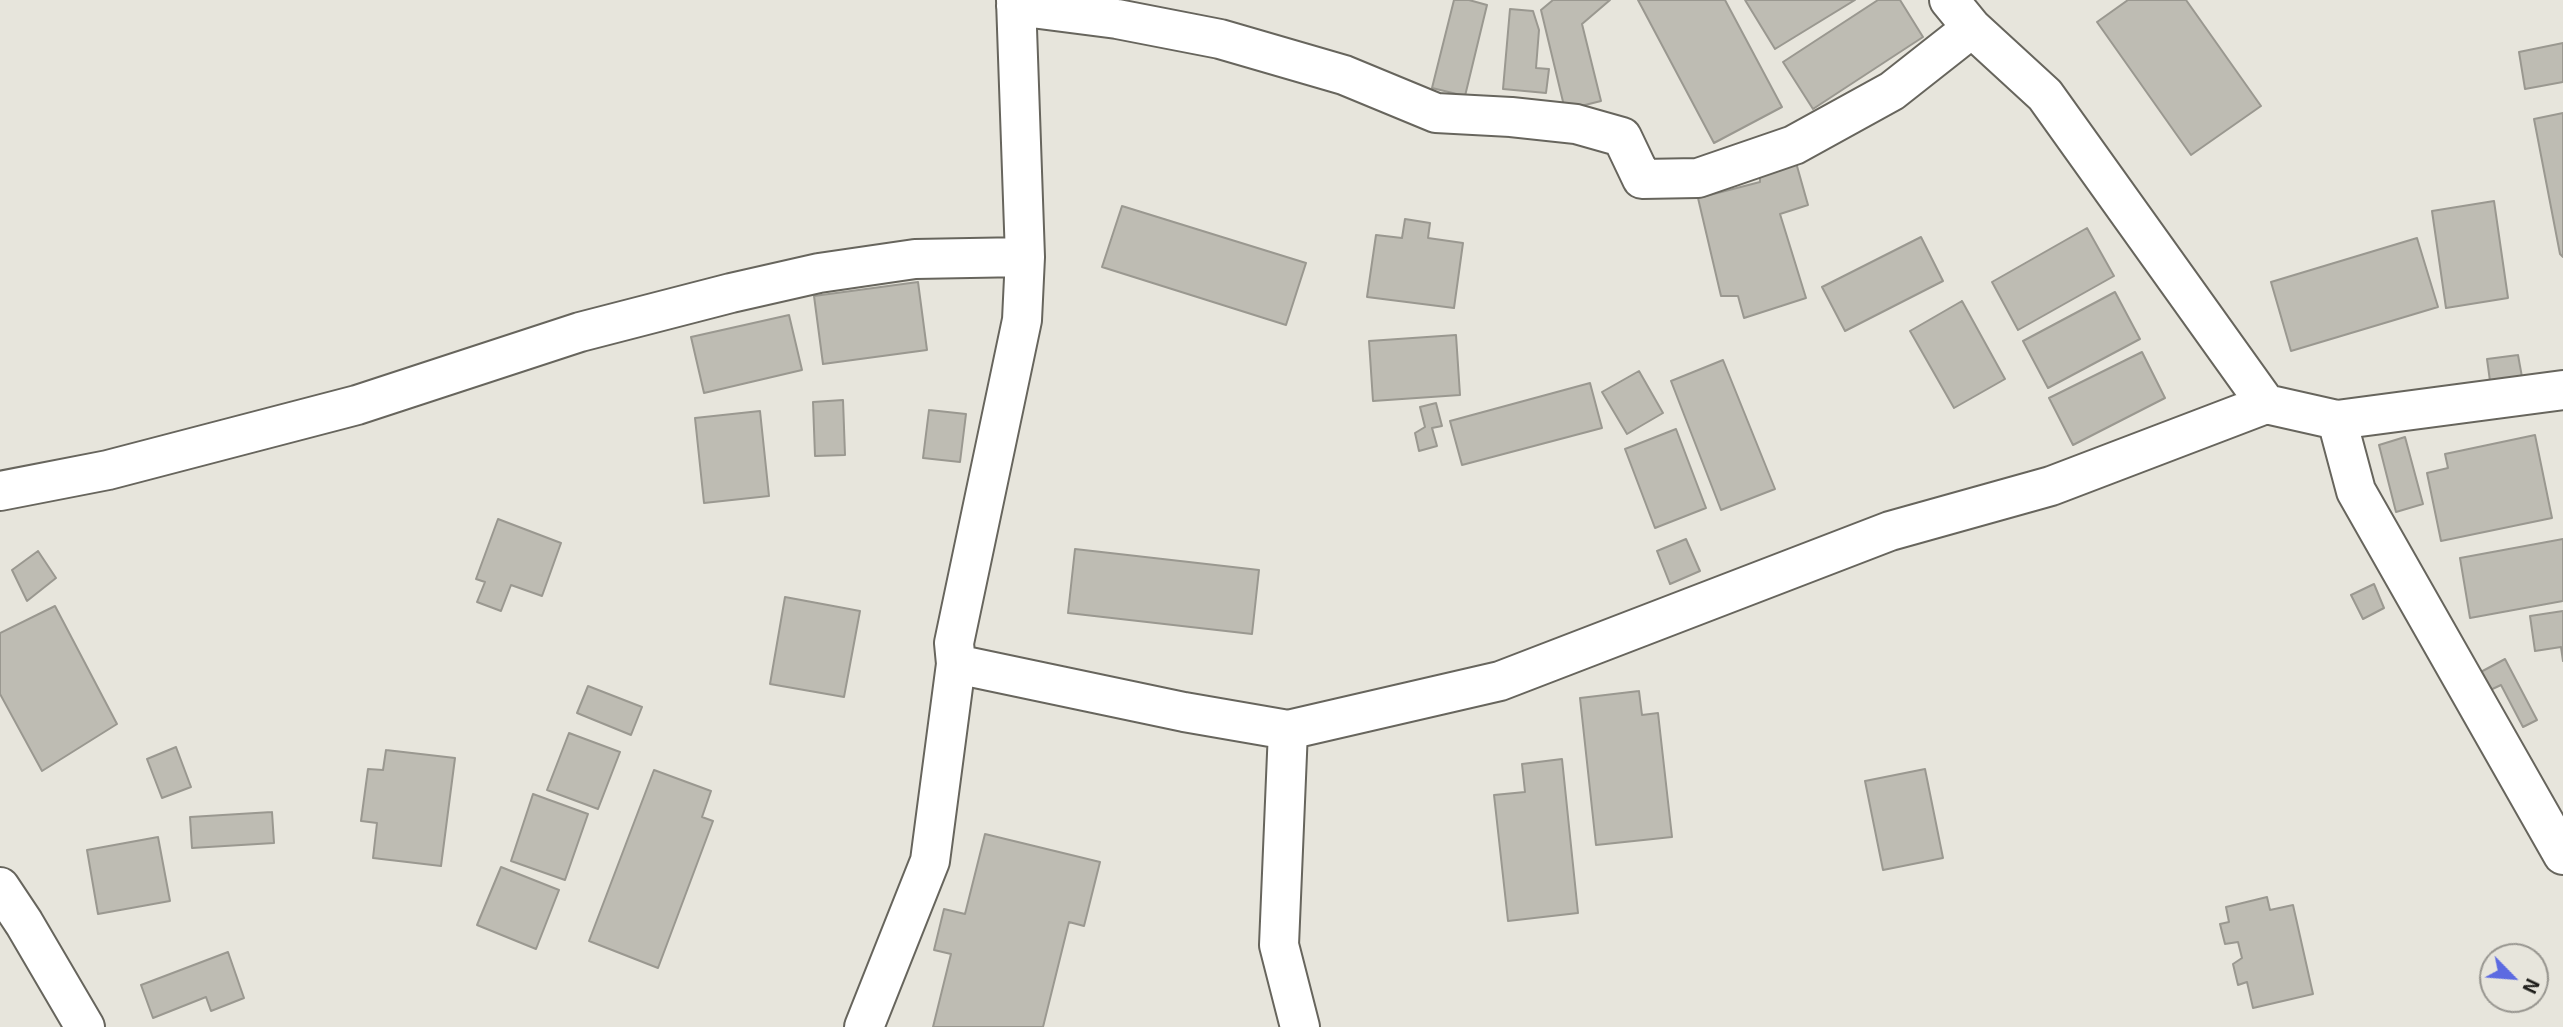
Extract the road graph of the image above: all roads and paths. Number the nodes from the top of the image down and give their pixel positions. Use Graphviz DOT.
graph roads {
  1 [pos="1016,3"];
  2 [pos="1960,14"];
  3 [pos="1025,257"];
  4 [pos="2563,390"];
  5 [pos="2266,404"];
  6 [pos="2337,420"];
  7 [pos="0,491"];
  8 [pos="956,664"];
  9 [pos="1288,730"];
  10 [pos="2563,855"];
  11 [pos="0,887"];
  12 [pos="85,1027"];
  13 [pos="864,1027"];
  14 [pos="1300,1027"];
  1 -- 2 [label="street"];
  1 -- 3 [label="street"];
  2 -- 5 [label="street"];
  3 -- 7 [label="street"];
  3 -- 8 [label="street"];
  4 -- 6 [label="street"];
  5 -- 6 [label="street"];
  5 -- 9 [label="street"];
  6 -- 10 [label="street"];
  8 -- 9 [label="street"];
  8 -- 13 [label="street"];
  9 -- 14 [label="street"];
  11 -- 12 [label="street"];
}
